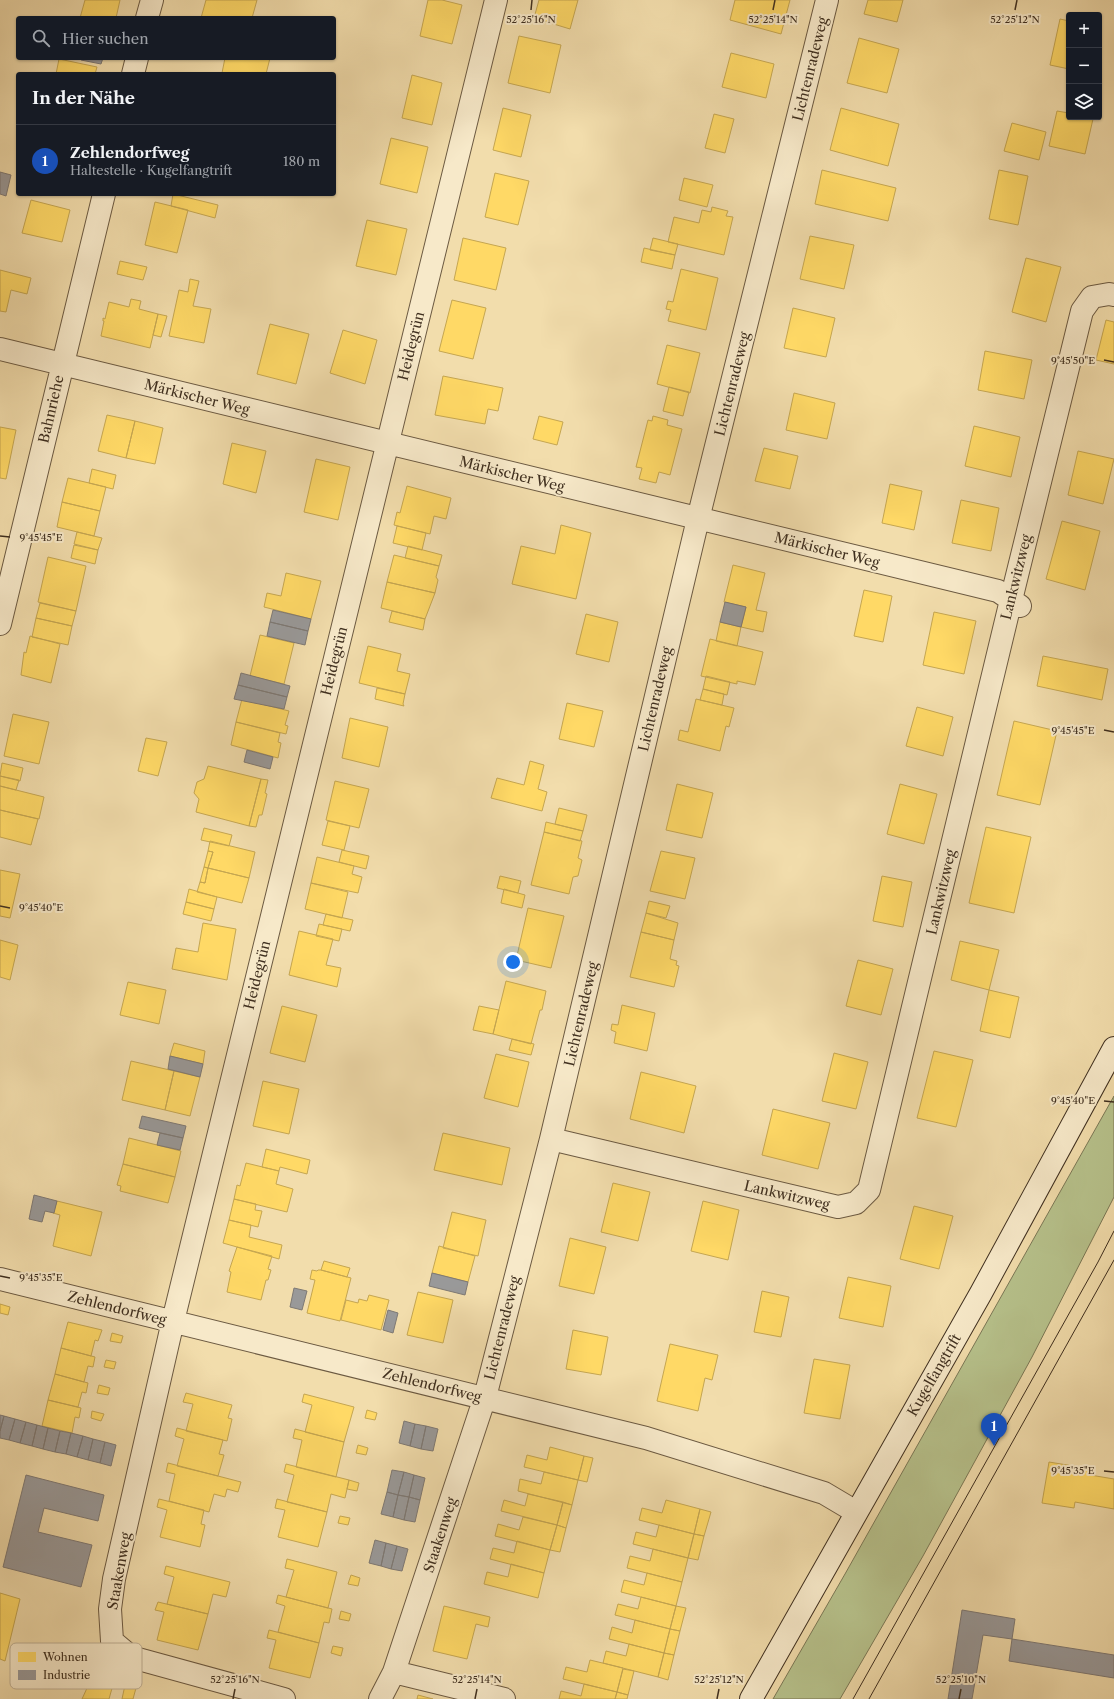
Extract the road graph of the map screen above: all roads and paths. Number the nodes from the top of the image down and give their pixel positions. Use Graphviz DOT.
graph roads {
  1 [pos="152,0"];
  2 [pos="496,0"];
  3 [pos="827,0"];
  4 [pos="148,16"];
  5 [pos="137,60"];
  6 [pos="134,72"];
  7 [pos="104,196"];
  8 [pos="1114,295"];
  9 [pos="0,349"];
  10 [pos="62,364"];
  11 [pos="387,444"];
  12 [pos="698,519"];
  13 [pos="1015,603"];
  14 [pos="0,624"];
  15 [pos="1114,1048"];
  16 [pos="551,1139"];
  17 [pos="0,1279"];
  18 [pos="173,1322"];
  19 [pos="485,1398"];
  20 [pos="856,1512"];
  21 [pos="115,1643"];
  22 [pos="142,1659"];
  23 [pos="394,1672"];
  24 [pos="284,1699"];
  25 [pos="380,1699"];
  26 [pos="504,1699"];
  27 [pos="751,1699"];
  1 -- 4 [label="street"];
  2 -- 11 [label="street, Heidegrün"];
  3 -- 12 [label="street, Lichtenradeweg"];
  5 -- 6 [label="street"];
  7 -- 10 [label="street, Bahnriehe"];
  8 -- 13 [label="street, Lankwitzweg"];
  9 -- 10 [label="street, Märkischer Weg"];
  10 -- 11 [label="street, Märkischer Weg"];
  10 -- 14 [label="street, Bahnriehe"];
  11 -- 12 [label="street, Märkischer Weg"];
  11 -- 18 [label="street, Heidegrün"];
  12 -- 13 [label="street, Märkischer Weg"];
  12 -- 16 [label="street, Lichtenradeweg"];
  13 -- 16 [label="street, Lankwitzweg"];
  15 -- 20 [label="street, Kugelfangtrift"];
  16 -- 19 [label="street, Lichtenradeweg"];
  17 -- 18 [label="street, Zehlendorfweg"];
  18 -- 19 [label="street, Zehlendorfweg"];
  18 -- 21 [label="street, Staakenweg"];
  19 -- 20 [label="street, Zehlendorfweg"];
  19 -- 23 [label="street, Staakenweg"];
  20 -- 27 [label="street, Kugelfangtrift"];
  22 -- 24 [label="street, Staakenweg"];
  23 -- 25 [label="street, Staakenweg"];
  23 -- 26 [label="street"];
}
